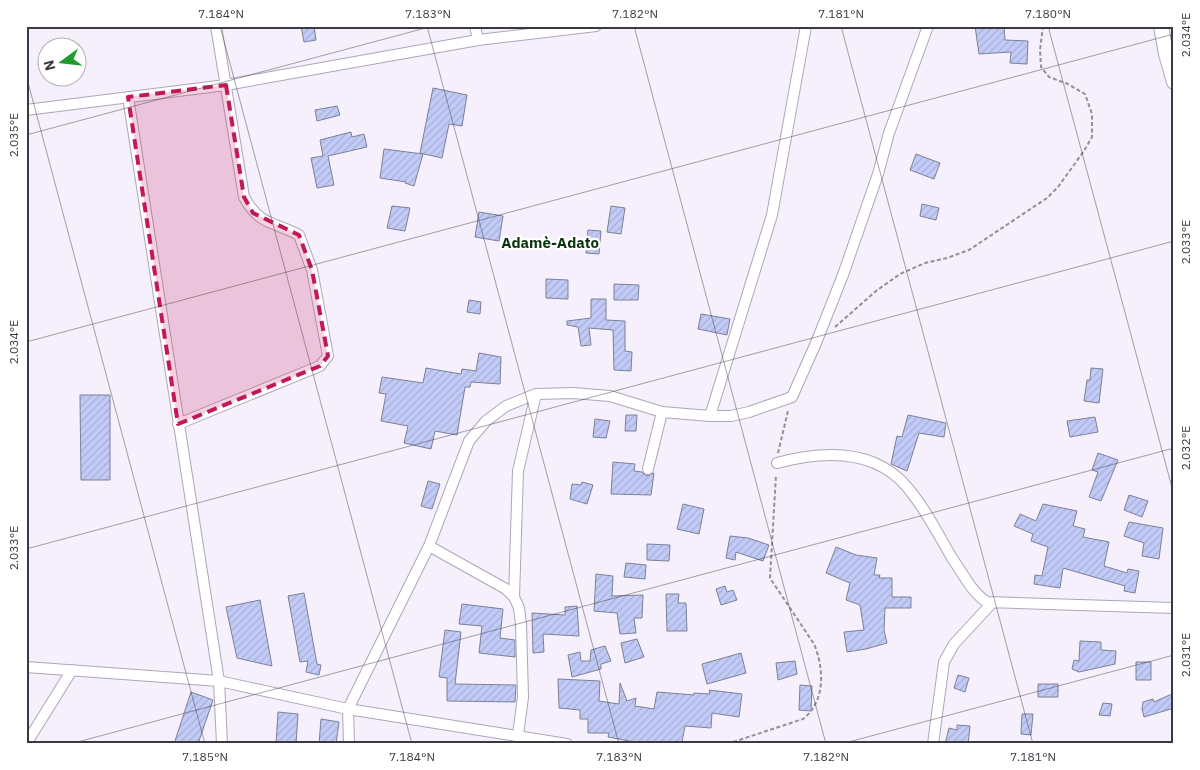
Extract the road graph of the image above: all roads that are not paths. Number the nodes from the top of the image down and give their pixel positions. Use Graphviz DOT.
graph roads {
  1 [pos="216,26"];
  2 [pos="475,26"];
  3 [pos="596,26"];
  4 [pos="806,26"];
  5 [pos="928,26"];
  6 [pos="1161,26"];
  7 [pos="478,40"];
  8 [pos="1174,82"];
  9 [pos="226,85"];
  10 [pos="128,97"];
  11 [pos="26,110"];
  12 [pos="536,394"];
  13 [pos="662,412"];
  14 [pos="710,416"];
  15 [pos="178,424"];
  16 [pos="777,463"];
  17 [pos="648,469"];
  18 [pos="429,546"];
  19 [pos="514,597"];
  20 [pos="992,603"];
  21 [pos="1174,608"];
  22 [pos="26,667"];
  23 [pos="72,670"];
  24 [pos="219,681"];
  25 [pos="348,709"];
  26 [pos="518,735"];
  27 [pos="26,744"];
  28 [pos="222,744"];
  29 [pos="349,744"];
  30 [pos="567,744"];
  31 [pos="934,744"];
  1 -- 9 [label="street"];
  2 -- 7 [label="street"];
  3 -- 7 [label="street"];
  4 -- 14 [label="street"];
  5 -- 14 [label="street"];
  6 -- 8 [label="street"];
  7 -- 9 [label="street"];
  9 -- 10 [label="street"];
  9 -- 15 [label="street"];
  10 -- 11 [label="street"];
  10 -- 15 [label="street"];
  12 -- 13 [label="street"];
  12 -- 18 [label="street"];
  12 -- 19 [label="street"];
  13 -- 14 [label="street"];
  13 -- 17 [label="street"];
  15 -- 24 [label="street"];
  16 -- 20 [label="street"];
  18 -- 19 [label="street"];
  18 -- 25 [label="street"];
  19 -- 26 [label="street"];
  20 -- 21 [label="street"];
  20 -- 31 [label="street"];
  22 -- 23 [label="street"];
  23 -- 24 [label="street"];
  23 -- 27 [label="street"];
  24 -- 25 [label="street"];
  24 -- 28 [label="street"];
  25 -- 26 [label="street"];
  25 -- 29 [label="street"];
  26 -- 30 [label="street"];
}
